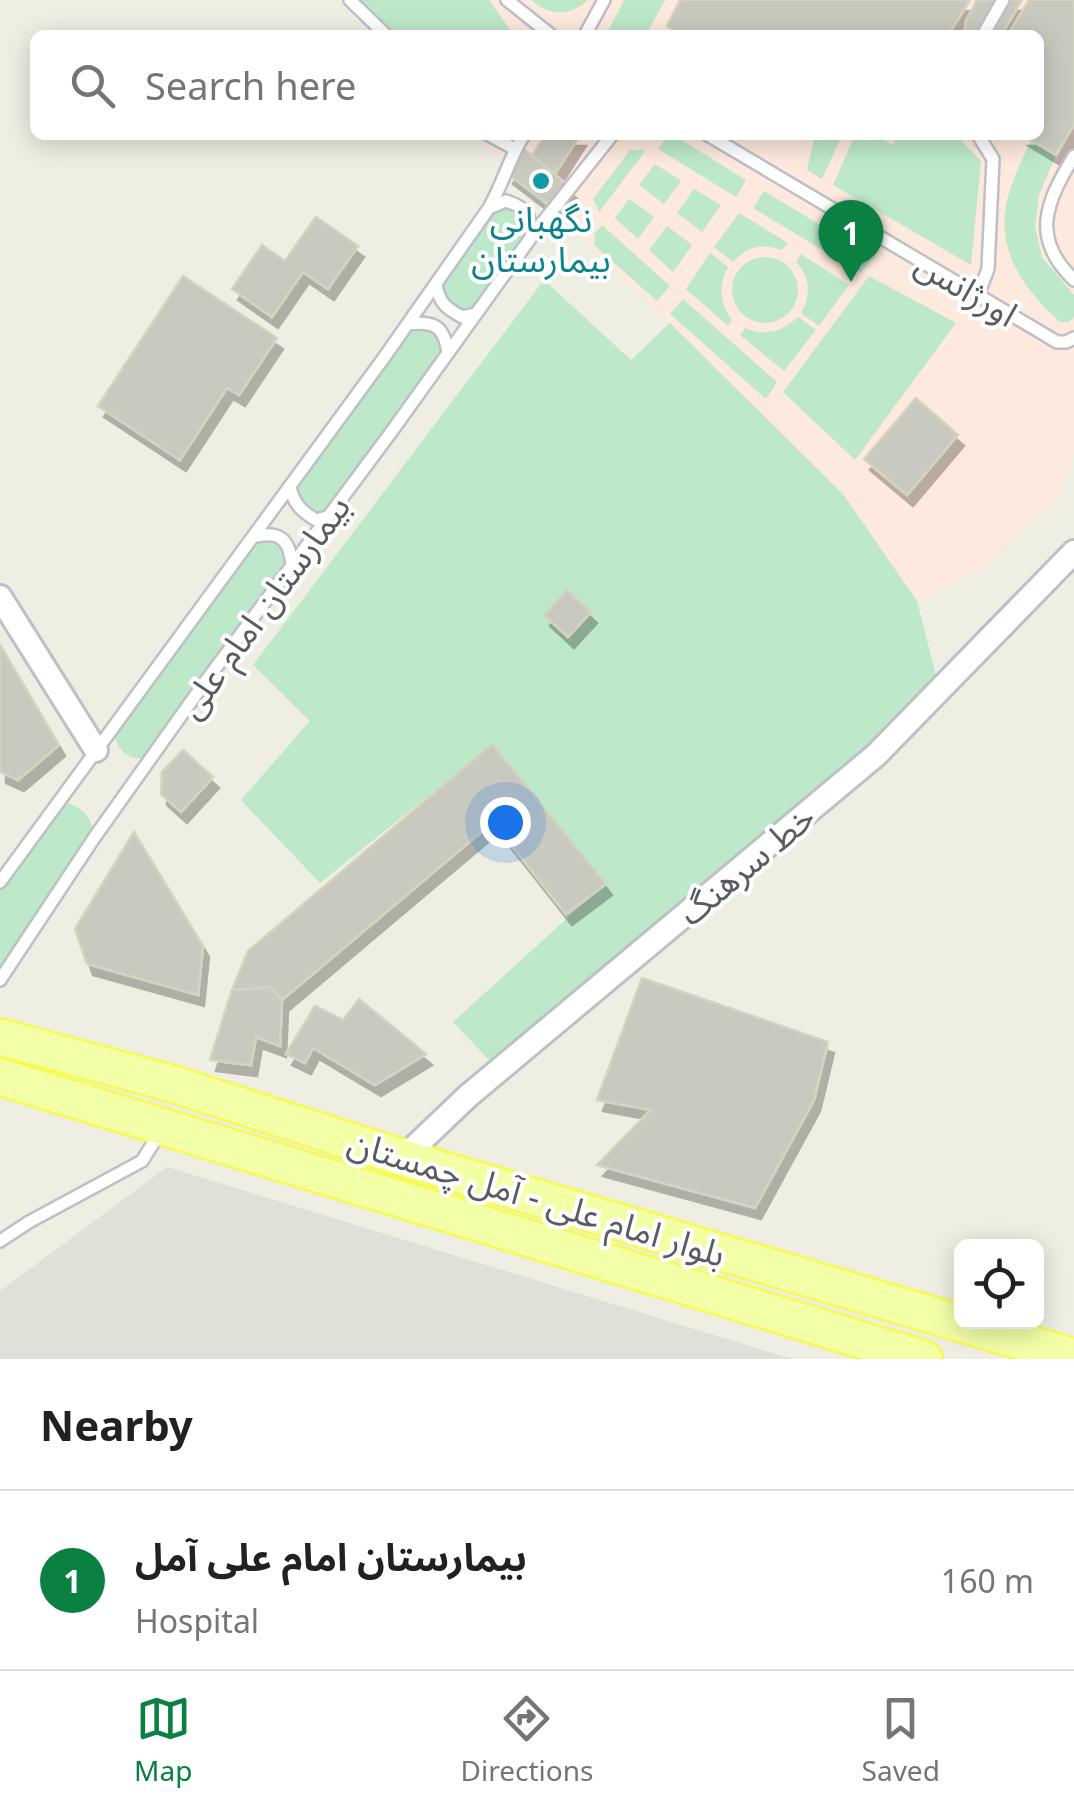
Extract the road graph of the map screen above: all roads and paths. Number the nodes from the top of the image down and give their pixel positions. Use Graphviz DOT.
graph roads {
  1 [pos="350,0"];
  2 [pos="604,0"];
  3 [pos="1003,0"];
  4 [pos="510,2"];
  5 [pos="381,30"];
  6 [pos="545,30"];
  7 [pos="588,30"];
  8 [pos="985,30"];
  9 [pos="499,140"];
  10 [pos="521,140"];
  11 [pos="608,140"];
  12 [pos="716,140"];
  13 [pos="981,140"];
  14 [pos="515,149"];
  15 [pos="1074,156"];
  16 [pos="490,208"];
  17 [pos="532,236"];
  18 [pos="1074,280"];
  19 [pos="436,284"];
  20 [pos="978,294"];
  21 [pos="476,314"];
  22 [pos="408,324"];
  23 [pos="1074,338"];
  24 [pos="448,353"];
  25 [pos="290,487"];
  26 [pos="328,516"];
  27 [pos="253,537"];
  28 [pos="1074,552"];
  29 [pos="292,566"];
  30 [pos="0,596"];
  31 [pos="96,750"];
  32 [pos="0,882"];
  33 [pos="0,980"];
  34 [pos="0,1019"];
  35 [pos="1,1037"];
  36 [pos="0,1077"];
  37 [pos="170,1084"];
  38 [pos="163,1127"];
  39 [pos="403,1158"];
  40 [pos="0,1241"];
  41 [pos="1074,1357"];
  42 [pos="924,1359"];
  1 -- 5 [label="lane"];
  2 -- 7 [label="lane"];
  3 -- 8 [label="lane"];
  4 -- 6 [label="lane"];
  9 -- 14 [label="lane"];
  10 -- 14 [label="lane, بیمارستان امام علی"];
  11 -- 17 [label="lane"];
  12 -- 20 [label="lane, اورژانس"];
  13 -- 20 [label="lane"];
  14 -- 16 [label="lane, بیمارستان امام علی"];
  15 -- 18 [label="lane, اورژانس"];
  16 -- 17 [label="lane"];
  16 -- 19 [label="lane, بیمارستان امام علی"];
  17 -- 21 [label="lane, بیمارستان امام علی"];
  19 -- 21 [label="lane"];
  19 -- 22 [label="lane, بیمارستان امام علی"];
  20 -- 23 [label="lane, اورژانس"];
  21 -- 24 [label="lane, بیمارستان امام علی"];
  22 -- 24 [label="lane"];
  22 -- 25 [label="lane, بیمارستان امام علی"];
  24 -- 26 [label="lane, بیمارستان امام علی"];
  25 -- 26 [label="lane"];
  25 -- 27 [label="lane, بیمارستان امام علی"];
  26 -- 29 [label="lane, بیمارستان امام علی"];
  27 -- 29 [label="lane"];
  27 -- 31 [label="lane, بیمارستان امام علی"];
  28 -- 39 [label="street, خط سرهنگ"];
  29 -- 33 [label="lane, بیمارستان امام علی"];
  30 -- 31 [label="street"];
  31 -- 32 [label="lane, بیمارستان امام علی"];
  34 -- 35 [label="lane"];
  35 -- 37 [label="main road, بلوار امام علی - آمل چمستان"];
  36 -- 38 [label="main road, بلوار امام علی - آمل چمستان"];
  37 -- 38 [label="main road"];
  37 -- 39 [label="main road, بلوار امام علی - آمل چمستان"];
  38 -- 40 [label="lane"];
  38 -- 42 [label="main road, بلوار امام علی - آمل چمستان"];
  39 -- 41 [label="main road, بلوار امام علی - آمل چمستان"];
}
